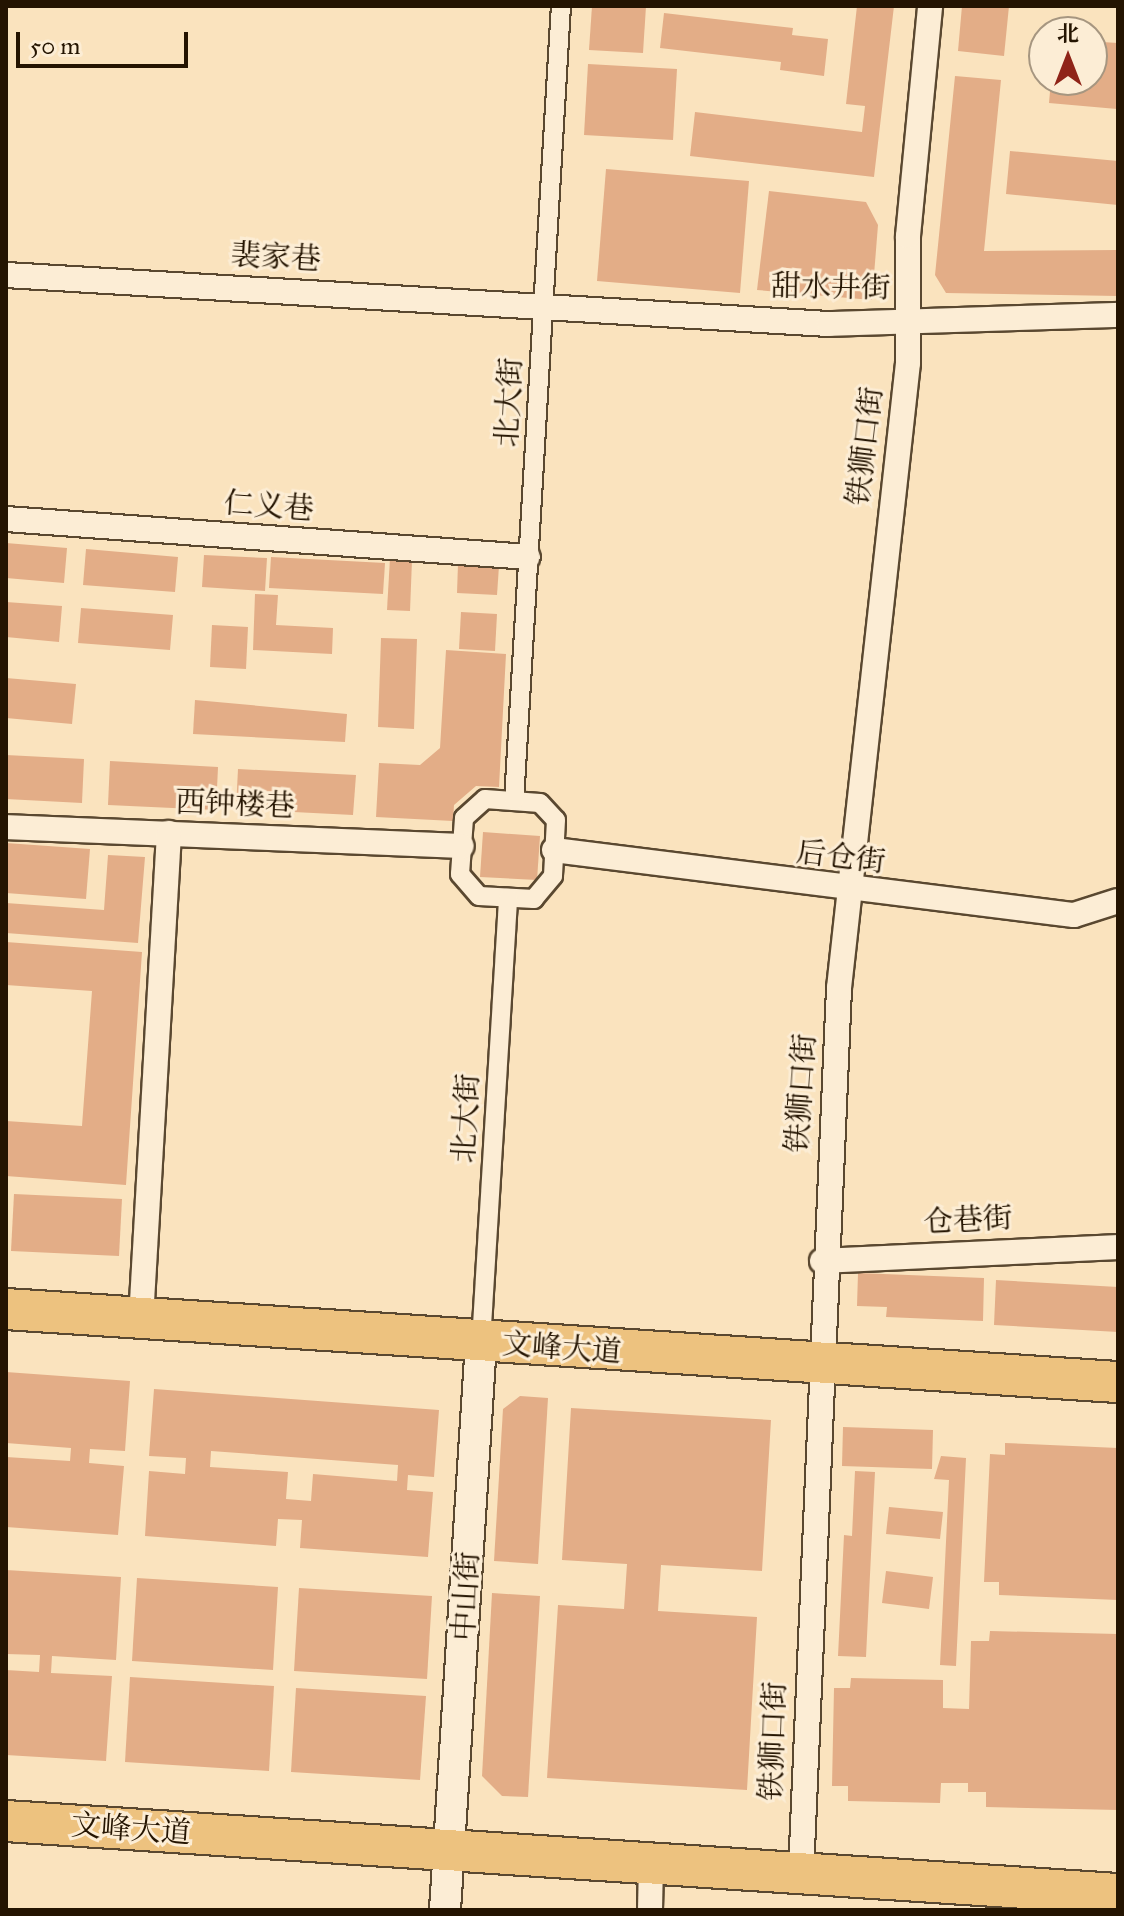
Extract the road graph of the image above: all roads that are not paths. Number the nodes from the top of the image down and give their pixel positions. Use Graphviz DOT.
graph roads {
  1 [pos="561,6"];
  2 [pos="930,6"];
  3 [pos="6,275"];
  4 [pos="543,304"];
  5 [pos="1118,315"];
  6 [pos="909,320"];
  7 [pos="6,519"];
  8 [pos="528,557"];
  9 [pos="514,801"];
  10 [pos="6,827"];
  11 [pos="169,833"];
  12 [pos="462,846"];
  13 [pos="554,850"];
  14 [pos="849,891"];
  15 [pos="508,898"];
  16 [pos="1118,901"];
  17 [pos="1118,1247"];
  18 [pos="822,1261"];
  19 [pos="6,1309"];
  20 [pos="141,1319"];
  21 [pos="481,1343"];
  22 [pos="819,1364"];
  23 [pos="1118,1382"];
  24 [pos="6,1821"];
  25 [pos="451,1850"];
  26 [pos="651,1863"];
  27 [pos="801,1873"];
  28 [pos="1118,1894"];
  29 [pos="445,1910"];
  30 [pos="650,1910"];
  1 -- 4 [label="street, 北大街"];
  2 -- 6 [label="street, 铁狮口街"];
  3 -- 4 [label="street, 裴家巷"];
  4 -- 6 [label="street, 甜水井街"];
  4 -- 8 [label="street, 北大街"];
  5 -- 6 [label="street, 甜水井街"];
  6 -- 14 [label="street, 铁狮口街"];
  7 -- 8 [label="street, 仁义巷"];
  8 -- 9 [label="street, 北大街"];
  9 -- 12 [label="street"];
  9 -- 13 [label="street"];
  10 -- 11 [label="street, 西钟楼巷"];
  11 -- 12 [label="street, 西钟楼巷"];
  11 -- 20 [label="street"];
  12 -- 15 [label="street"];
  13 -- 14 [label="street, 后仓街"];
  13 -- 15 [label="street"];
  14 -- 16 [label="street, 后仓街"];
  14 -- 18 [label="street, 铁狮口街"];
  15 -- 21 [label="street, 北大街"];
  17 -- 18 [label="street, 仓巷街"];
  18 -- 22 [label="street, 铁狮口街"];
  19 -- 20 [label="main road, 文峰大道"];
  20 -- 21 [label="main road, 文峰大道"];
  21 -- 22 [label="main road, 文峰大道"];
  21 -- 25 [label="street, 中山街"];
  22 -- 23 [label="main road, 文峰大道"];
  22 -- 27 [label="street, 铁狮口街"];
  24 -- 25 [label="main road, 文峰大道"];
  25 -- 26 [label="main road, 文峰大道"];
  25 -- 29 [label="street, 中山街"];
  26 -- 27 [label="main road, 文峰大道"];
  26 -- 30 [label="street"];
  27 -- 28 [label="main road, 文峰大道"];
}
